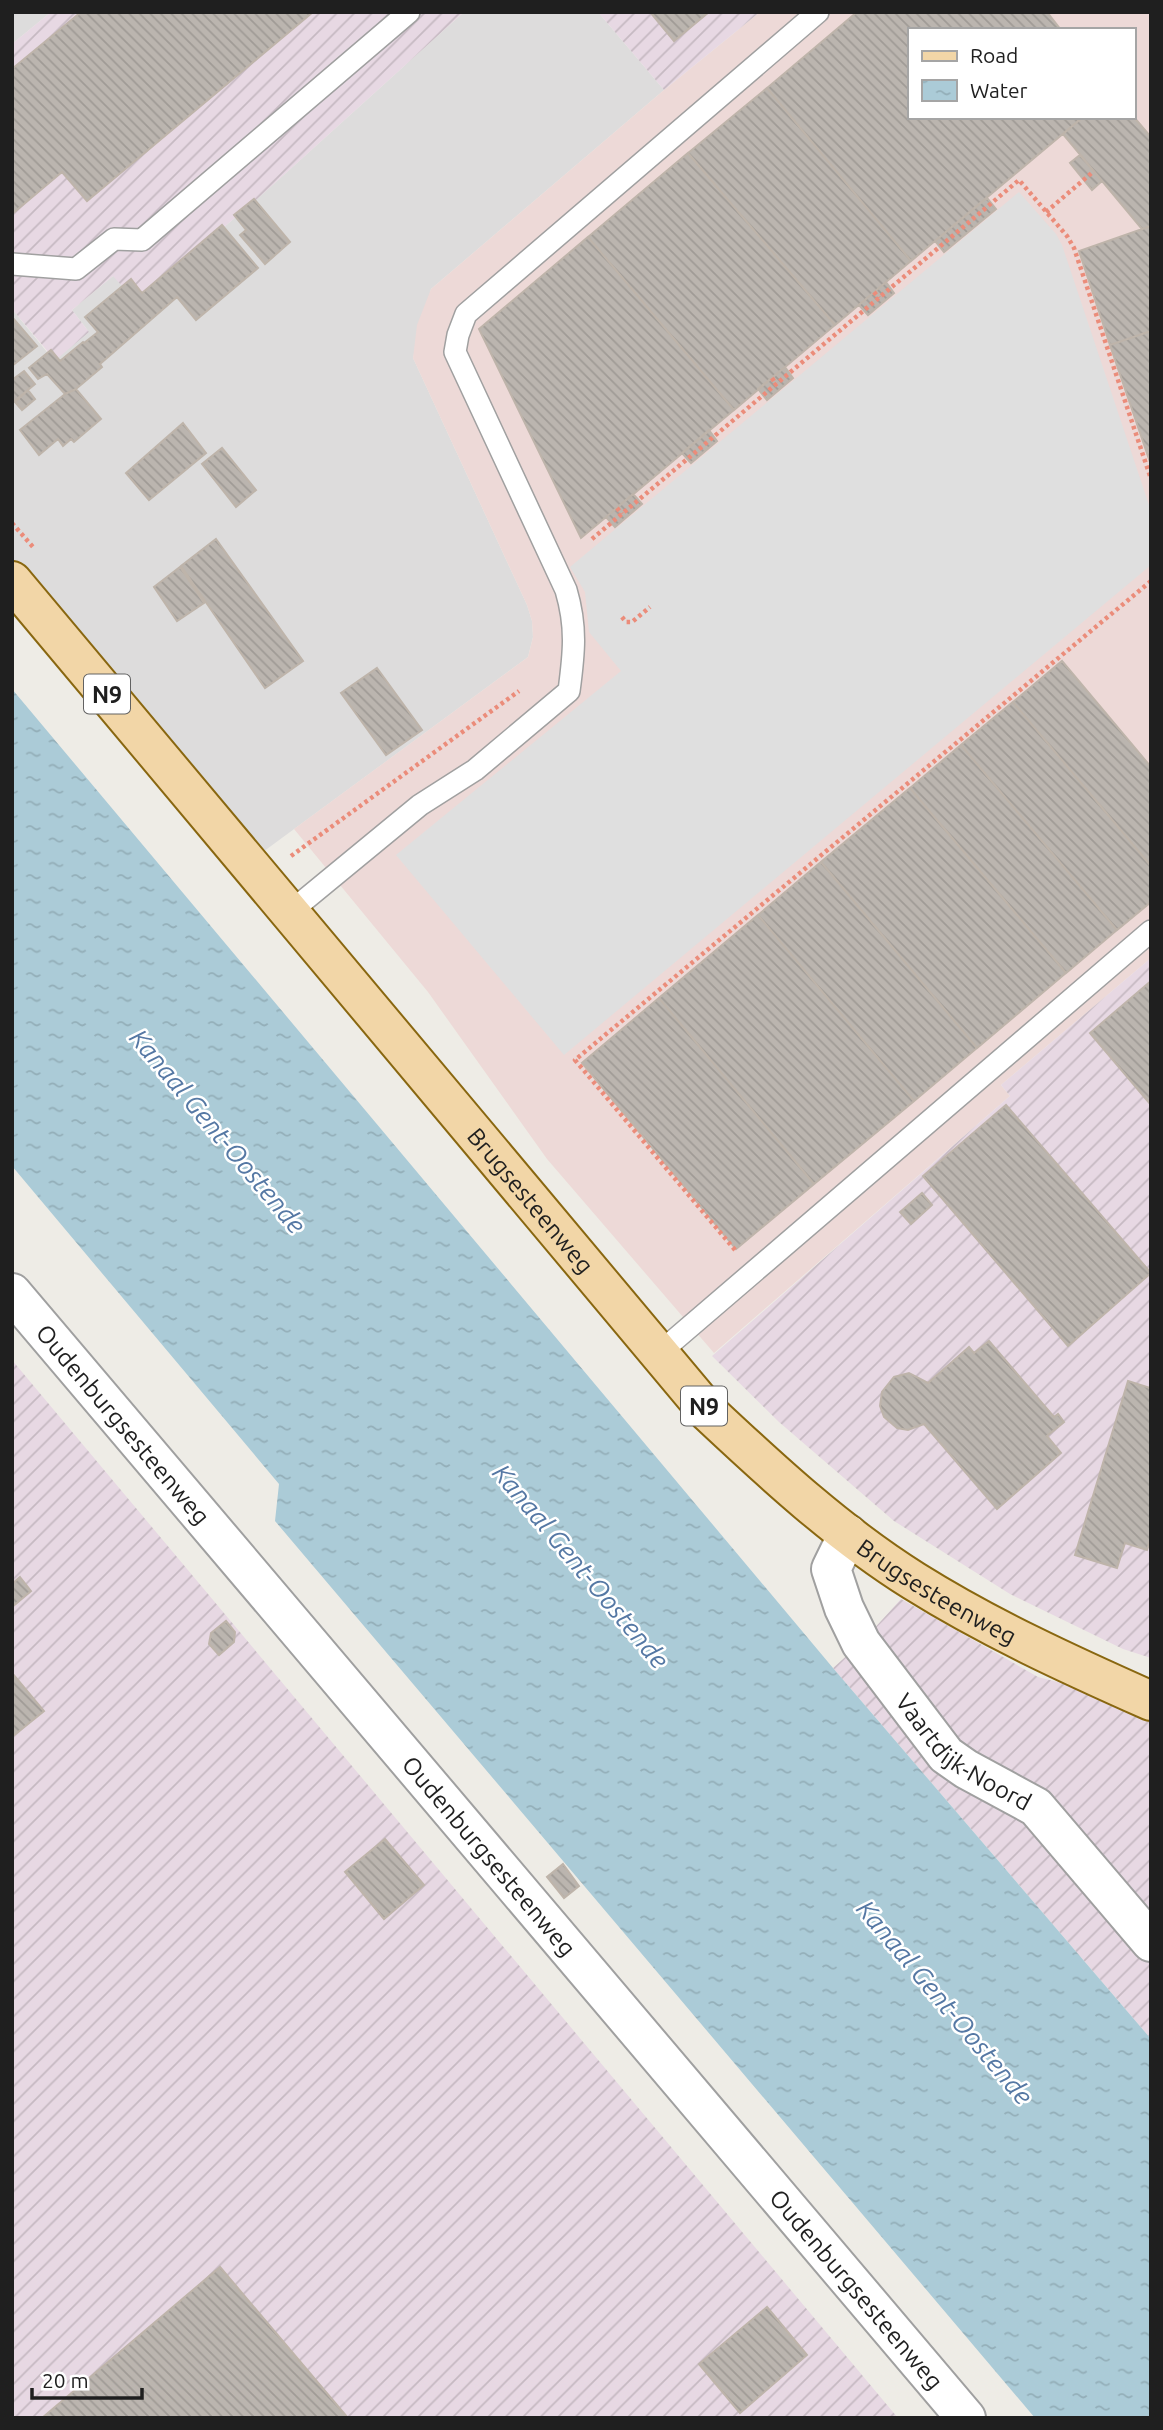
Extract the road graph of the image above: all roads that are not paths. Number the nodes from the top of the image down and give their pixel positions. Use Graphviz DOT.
graph roads {
  1 [pos="409,12"];
  2 [pos="818,12"];
  3 [pos="12,264"];
  4 [pos="12,581"];
  5 [pos="290,912"];
  6 [pos="1151,931"];
  7 [pos="12,1293"];
  8 [pos="658,1354"];
  9 [pos="848,1534"];
  10 [pos="1151,1701"];
  11 [pos="1151,1942"];
  12 [pos="966,2418"];
  1 -- 3 [label="lane"];
  2 -- 5 [label="lane"];
  4 -- 5 [label="main road, Brugsesteenweg / N9"];
  5 -- 8 [label="main road, Brugsesteenweg / N9"];
  6 -- 8 [label="lane"];
  7 -- 12 [label="street, Oudenburgsesteenweg"];
  8 -- 9 [label="main road, Brugsesteenweg / N9"];
  9 -- 10 [label="main road, Brugsesteenweg / N9"];
  9 -- 11 [label="street, Vaartdijk-Noord"];
}
